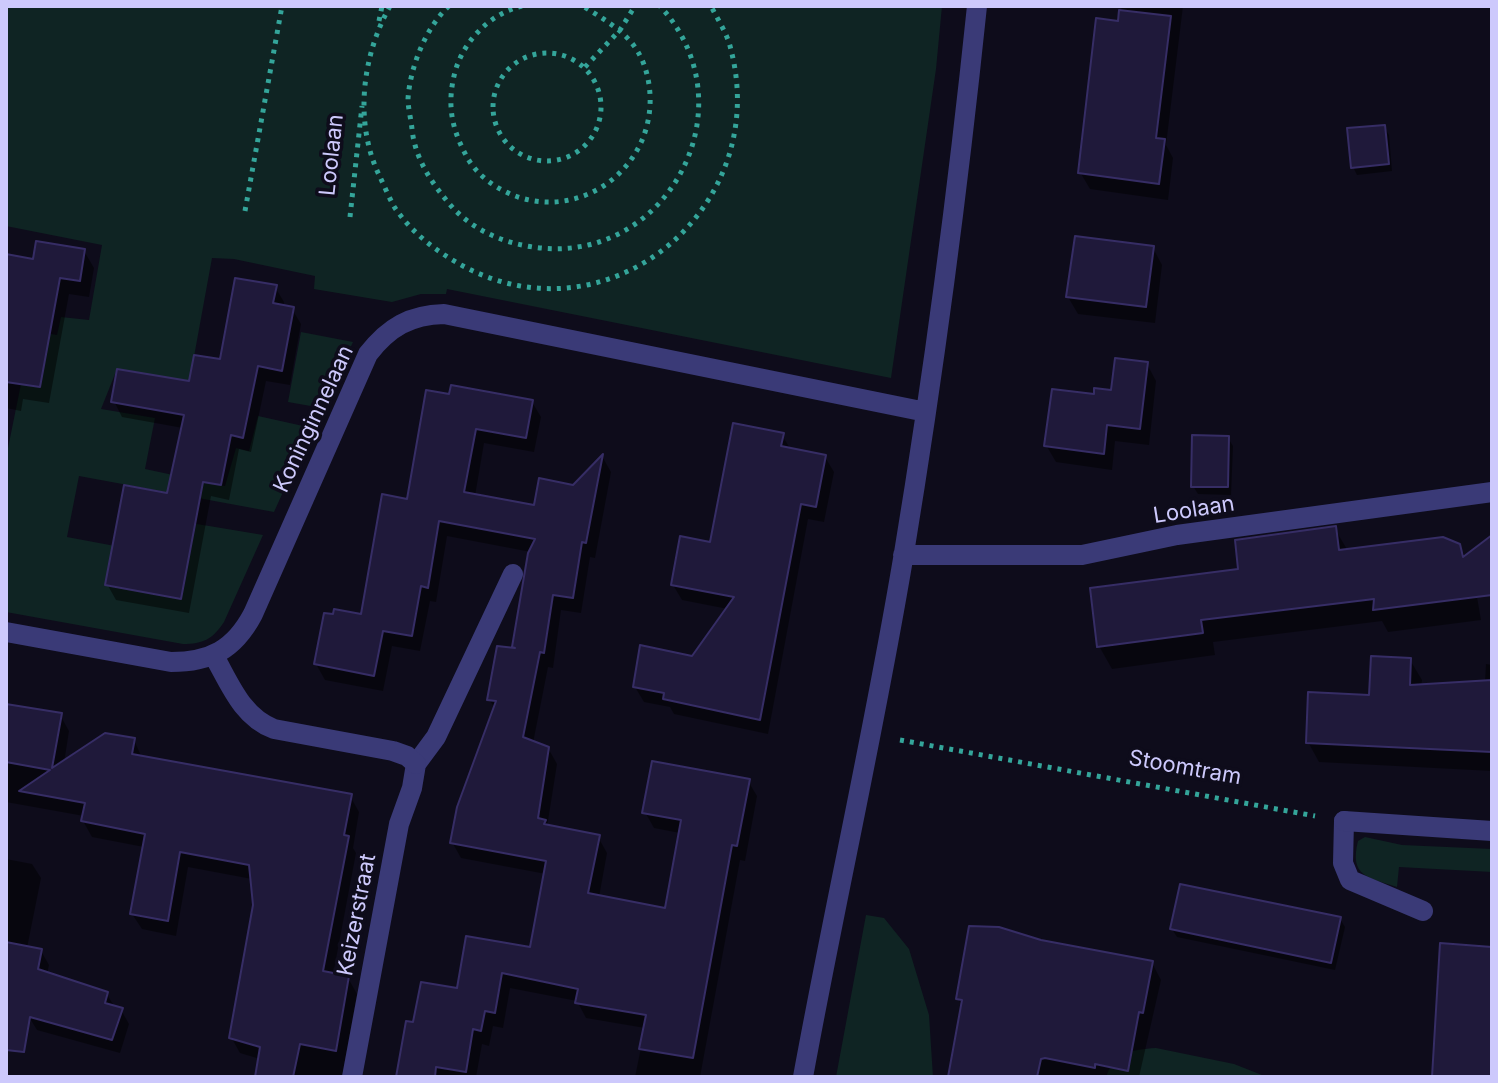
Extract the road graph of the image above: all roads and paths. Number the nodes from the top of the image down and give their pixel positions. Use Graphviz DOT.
graph roads {
  1 [pos="282,6"];
  2 [pos="382,6"];
  3 [pos="390,6"];
  4 [pos="449,6"];
  5 [pos="522,6"];
  6 [pos="583,6"];
  7 [pos="635,6"];
  8 [pos="660,6"];
  9 [pos="711,6"];
  10 [pos="977,6"];
  11 [pos="377,29"];
  12 [pos="620,30"];
  13 [pos="585,67"];
  14 [pos="362,97"];
  15 [pos="245,211"];
  16 [pos="350,217"];
  17 [pos="926,412"];
  18 [pos="1492,492"];
  19 [pos="903,555"];
  20 [pos="513,574"];
  21 [pos="6,632"];
  22 [pos="214,656"];
  23 [pos="870,735"];
  24 [pos="416,764"];
  25 [pos="1344,821"];
  26 [pos="1492,831"];
  27 [pos="1423,911"];
  28 [pos="352,1077"];
  29 [pos="803,1077"];
  1 -- 15 [label="path"];
  2 -- 11 [label="path"];
  3 -- 11 [label="path"];
  4 -- 8 [label="path"];
  5 -- 12 [label="path"];
  6 -- 12 [label="path"];
  7 -- 12 [label="path"];
  9 -- 14 [label="path"];
  10 -- 17 [label="street"];
  11 -- 14 [label="path"];
  12 -- 13 [label="path"];
  13 -- 13 [label="path"];
  14 -- 16 [label="path, Loolaan"];
  17 -- 19 [label="street"];
  17 -- 22 [label="street, Koninginnelaan"];
  18 -- 19 [label="street, Loolaan"];
  19 -- 23 [label="street"];
  20 -- 24 [label="street, Keizerstraat"];
  21 -- 22 [label="street"];
  22 -- 24 [label="street"];
  23 -- 25 [label="path, Stoomtram"];
  23 -- 29 [label="street"];
  24 -- 28 [label="street, Keizerstraat"];
  25 -- 26 [label="street"];
  25 -- 27 [label="street"];
}
